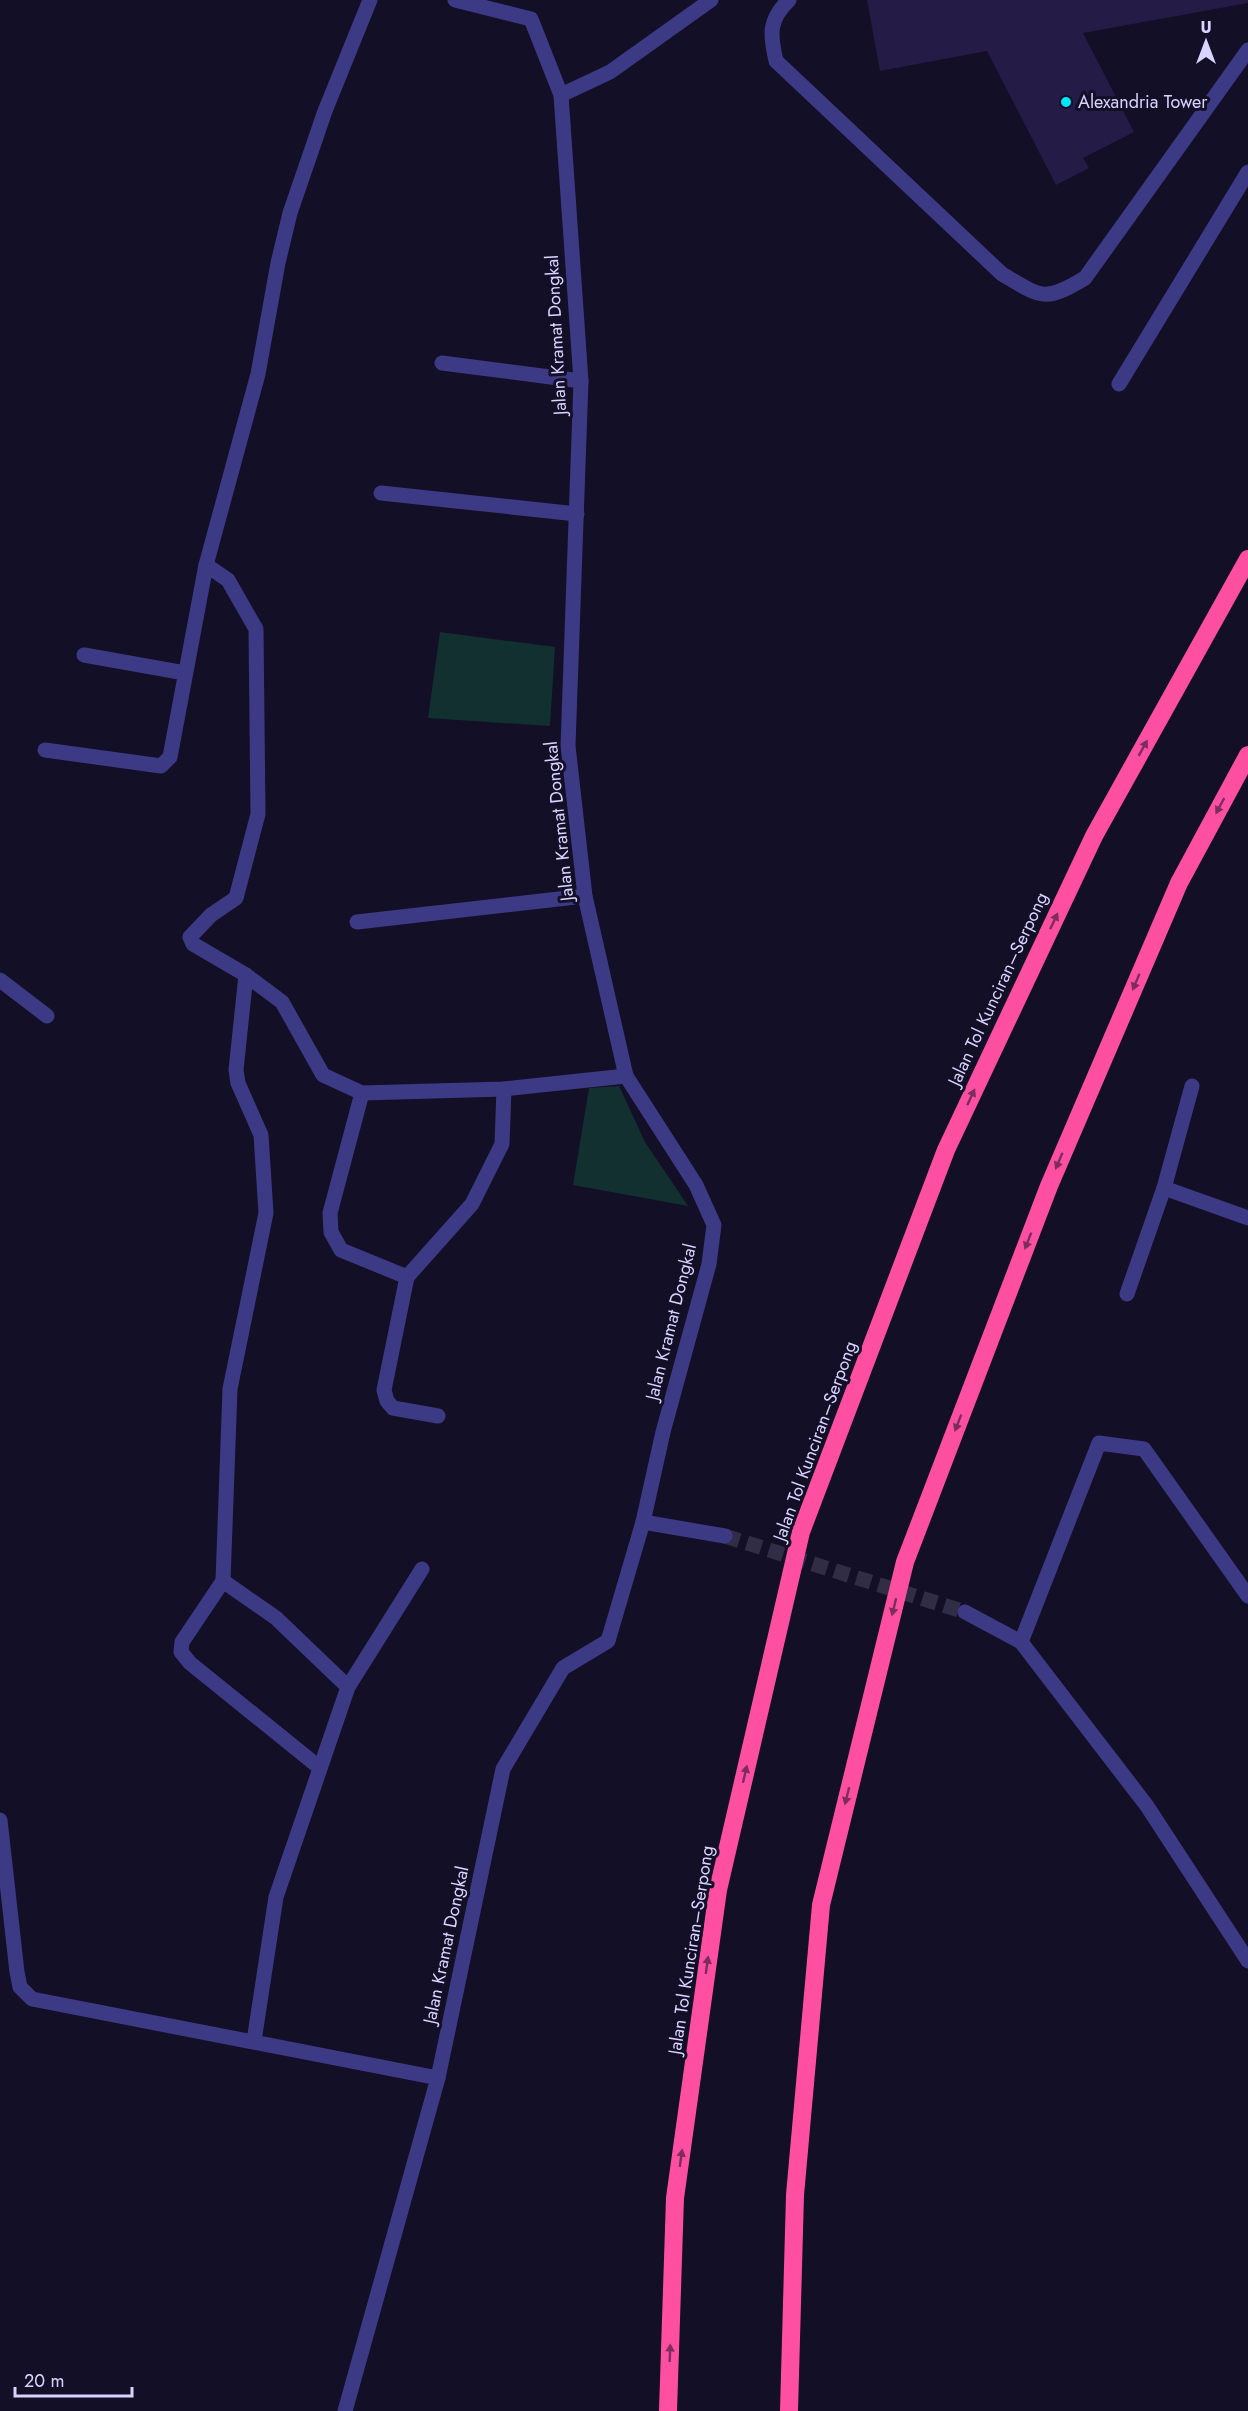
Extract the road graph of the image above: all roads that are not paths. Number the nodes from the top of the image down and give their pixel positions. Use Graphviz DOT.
graph roads {
  1 [pos="370,0"];
  2 [pos="455,0"];
  3 [pos="711,0"];
  4 [pos="789,0"];
  5 [pos="1248,50"];
  6 [pos="561,95"];
  7 [pos="1248,172"];
  8 [pos="442,363"];
  9 [pos="582,381"];
  10 [pos="1119,384"];
  11 [pos="381,493"];
  12 [pos="577,514"];
  13 [pos="1248,559"];
  14 [pos="206,565"];
  15 [pos="84,655"];
  16 [pos="185,672"];
  17 [pos="45,750"];
  18 [pos="1248,755"];
  19 [pos="585,896"];
  20 [pos="357,922"];
  21 [pos="246,975"];
  22 [pos="0,980"];
  23 [pos="47,1016"];
  24 [pos="626,1076"];
  25 [pos="1192,1086"];
  26 [pos="504,1089"];
  27 [pos="362,1093"];
  28 [pos="1164,1188"];
  29 [pos="1248,1218"];
  30 [pos="407,1277"];
  31 [pos="1127,1294"];
  32 [pos="438,1416"];
  33 [pos="643,1522"];
  34 [pos="725,1536"];
  35 [pos="422,1569"];
  36 [pos="223,1581"];
  37 [pos="1248,1596"];
  38 [pos="965,1612"];
  39 [pos="1021,1642"];
  40 [pos="348,1687"];
  41 [pos="320,1768"];
  42 [pos="0,1820"];
  43 [pos="1248,1961"];
  44 [pos="255,2042"];
  45 [pos="438,2078"];
  46 [pos="345,2411"];
  47 [pos="668,2411"];
  48 [pos="789,2411"];
  1 -- 14 [label="street"];
  2 -- 6 [label="street, Jalan Kramat Dongkal"];
  3 -- 6 [label="street"];
  4 -- 5 [label="street"];
  6 -- 9 [label="street, Jalan Kramat Dongkal"];
  7 -- 10 [label="street"];
  8 -- 9 [label="street"];
  9 -- 12 [label="street, Jalan Kramat Dongkal"];
  11 -- 12 [label="street"];
  12 -- 19 [label="street, Jalan Kramat Dongkal"];
  47 -- 13 [label="highway, Jalan Tol Kunciran–Serpong, one-way"];
  14 -- 16 [label="street"];
  14 -- 21 [label="street"];
  15 -- 16 [label="street"];
  16 -- 17 [label="street"];
  18 -- 48 [label="highway, one-way"];
  19 -- 20 [label="street"];
  19 -- 24 [label="street, Jalan Kramat Dongkal"];
  21 -- 27 [label="street"];
  21 -- 36 [label="street"];
  22 -- 23 [label="street"];
  24 -- 26 [label="street"];
  24 -- 33 [label="street, Jalan Kramat Dongkal"];
  25 -- 28 [label="street"];
  26 -- 27 [label="street"];
  26 -- 30 [label="street"];
  27 -- 30 [label="street"];
  28 -- 29 [label="street"];
  28 -- 31 [label="street"];
  30 -- 32 [label="street"];
  33 -- 34 [label="street"];
  33 -- 45 [label="street, Jalan Kramat Dongkal"];
  35 -- 40 [label="street"];
  36 -- 40 [label="street"];
  36 -- 41 [label="street"];
  37 -- 39 [label="street"];
  38 -- 39 [label="street"];
  39 -- 43 [label="street"];
  40 -- 41 [label="street"];
  41 -- 44 [label="street"];
  42 -- 44 [label="street"];
  44 -- 45 [label="street"];
  45 -- 46 [label="street, Jalan Kramat Dongkal"];
}
